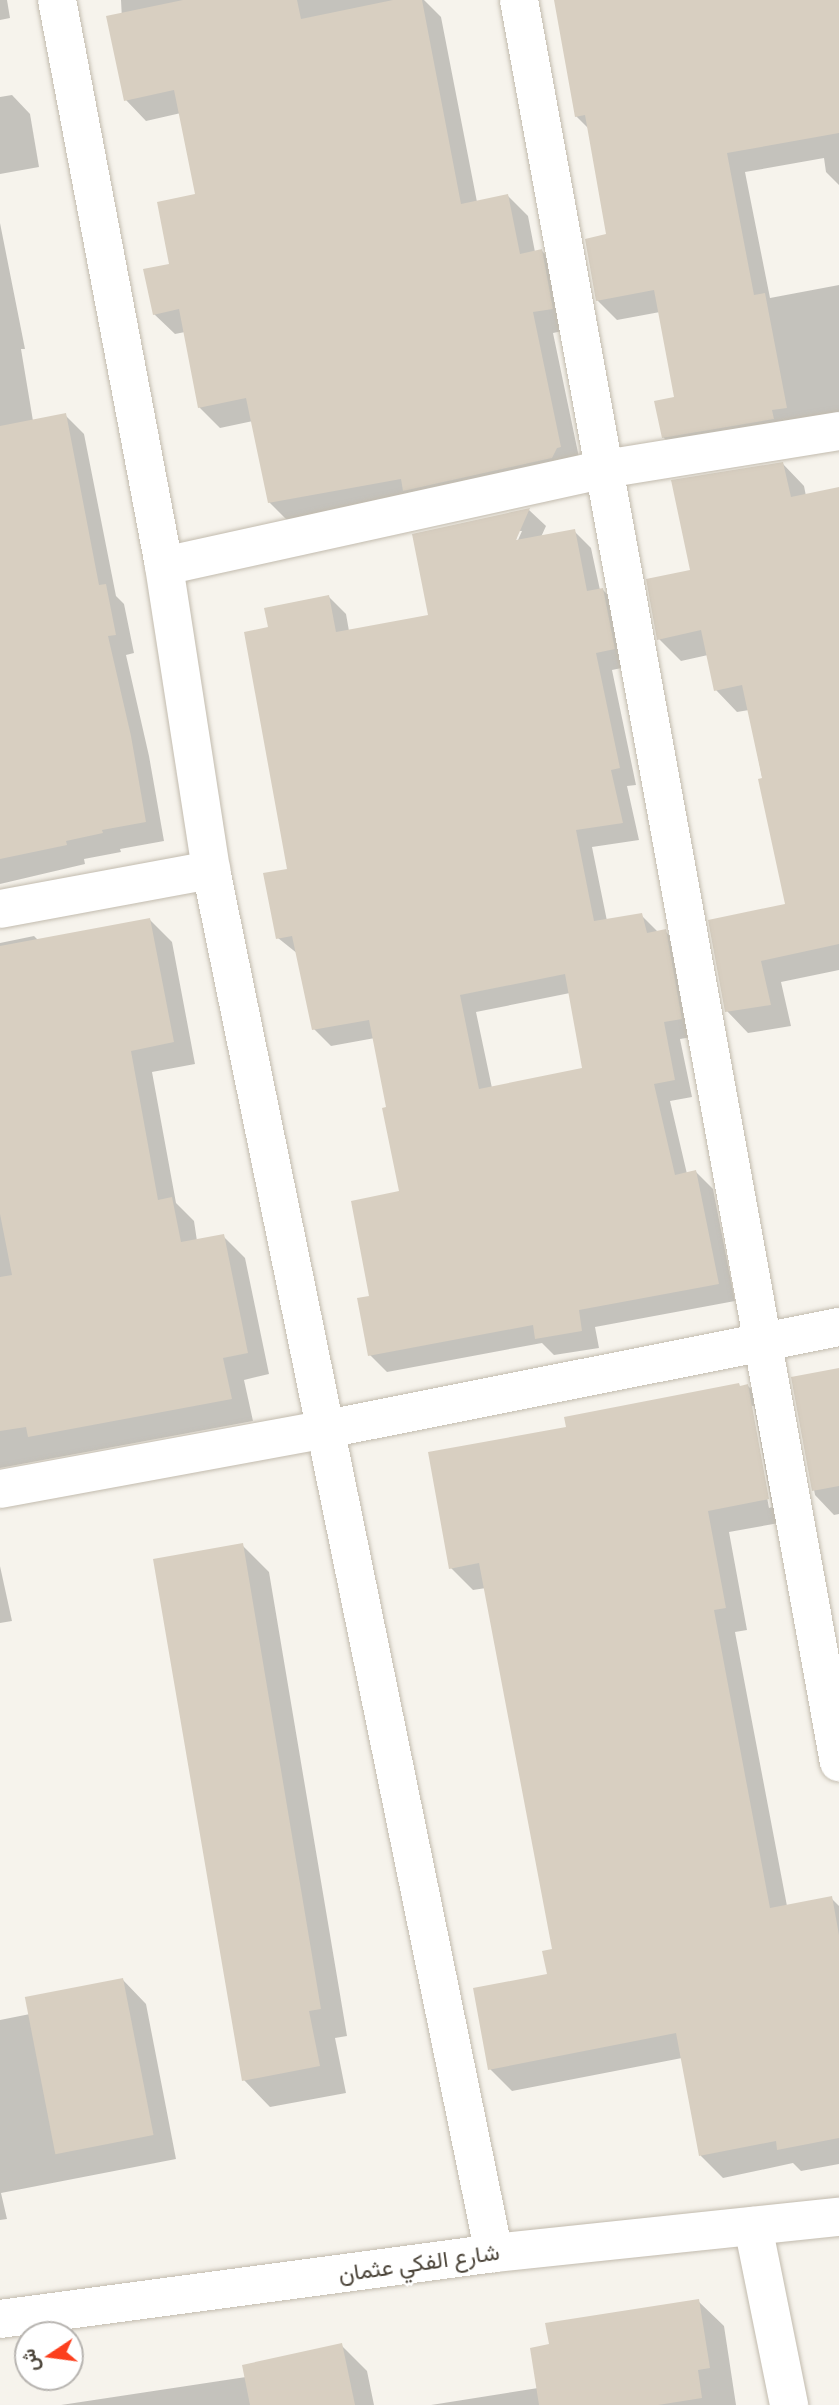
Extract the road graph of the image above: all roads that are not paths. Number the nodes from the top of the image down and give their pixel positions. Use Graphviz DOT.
graph roads {
  1 [pos="57,0"];
  2 [pos="519,0"];
  3 [pos="839,431"];
  4 [pos="605,469"];
  5 [pos="164,566"];
  6 [pos="211,870"];
  7 [pos="0,909"];
  8 [pos="839,1327"];
  9 [pos="765,1343"];
  10 [pos="327,1429"];
  11 [pos="0,1489"];
  12 [pos="839,1762"];
  13 [pos="839,2217"];
  14 [pos="753,2226"];
  15 [pos="494,2253"];
  16 [pos="0,2319"];
  17 [pos="789,2405"];
  1 -- 5 [label="street"];
  2 -- 4 [label="street"];
  3 -- 4 [label="street"];
  4 -- 5 [label="street"];
  4 -- 9 [label="street"];
  5 -- 6 [label="street"];
  6 -- 7 [label="street"];
  6 -- 10 [label="street"];
  8 -- 9 [label="street"];
  9 -- 10 [label="street"];
  9 -- 12 [label="street"];
  10 -- 11 [label="street"];
  10 -- 15 [label="street"];
  13 -- 14 [label="street, شارع الفكي عثمان"];
  14 -- 15 [label="street, شارع الفكي عثمان"];
  14 -- 17 [label="street"];
  15 -- 16 [label="street, شارع الفكي عثمان"];
}
